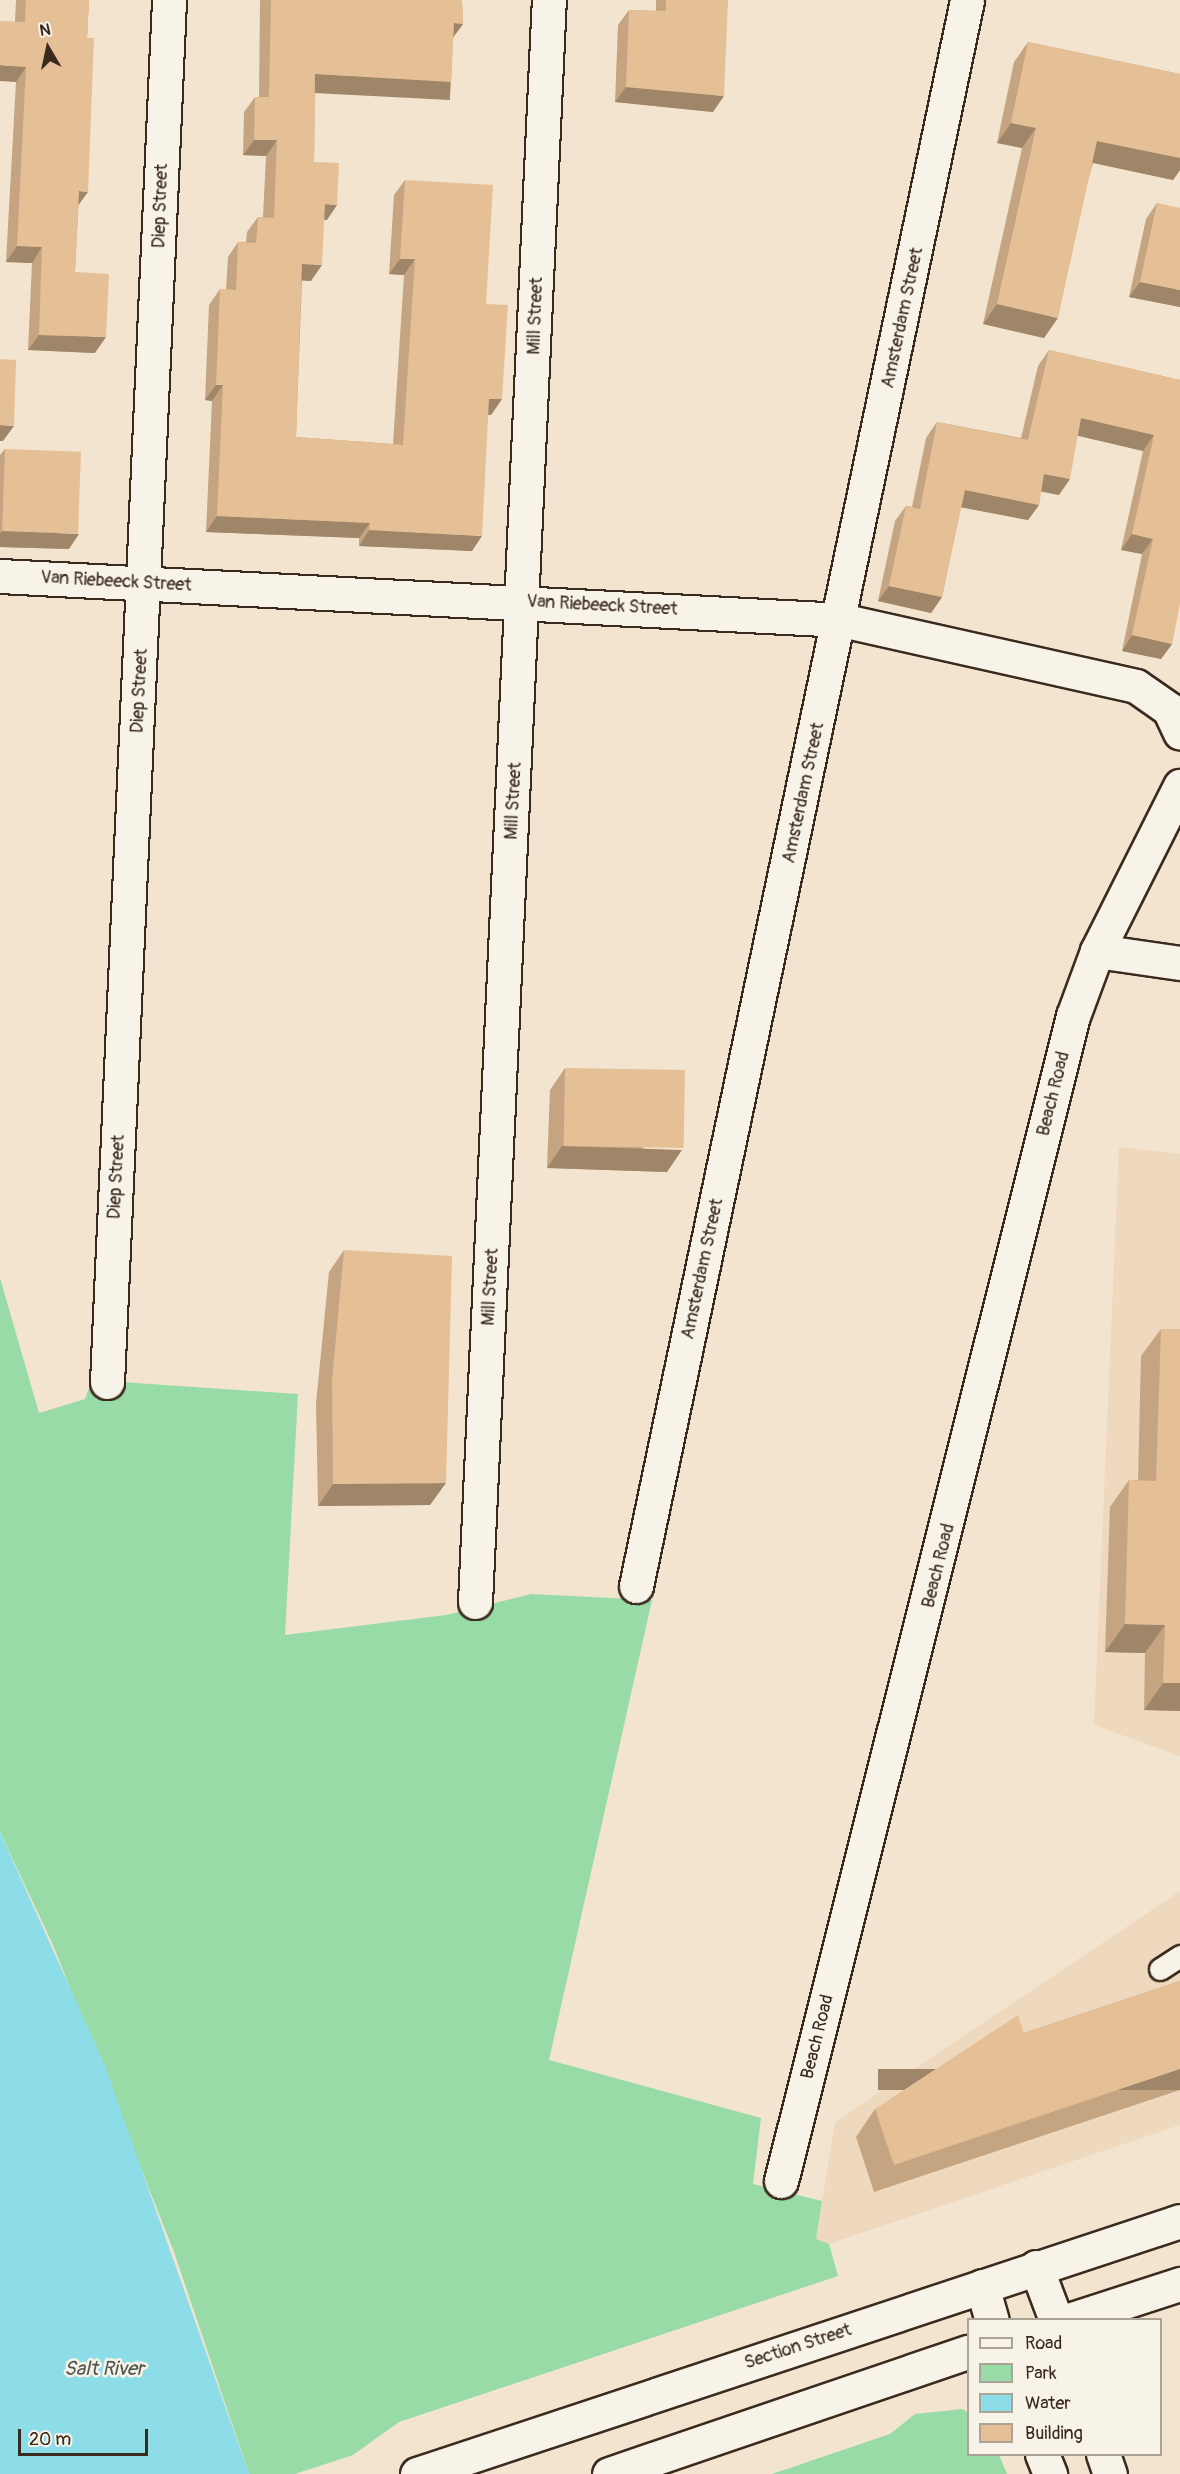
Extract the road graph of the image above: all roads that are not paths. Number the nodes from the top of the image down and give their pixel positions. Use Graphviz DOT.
graph roads {
  1 [pos="169,0"];
  2 [pos="549,0"];
  3 [pos="967,0"];
  4 [pos="0,576"];
  5 [pos="145,583"];
  6 [pos="524,601"];
  7 [pos="841,620"];
  8 [pos="1179,730"];
  9 [pos="1180,786"];
  10 [pos="1097,951"];
  11 [pos="1180,963"];
  12 [pos="107,1382"];
  13 [pos="636,1586"];
  14 [pos="475,1602"];
  15 [pos="1180,1956"];
  16 [pos="1160,1970"];
  17 [pos="781,2181"];
  18 [pos="1180,2221"];
  19 [pos="1036,2267"];
  20 [pos="1180,2284"];
  21 [pos="982,2286"];
  22 [pos="992,2318"];
  23 [pos="1056,2318"];
  24 [pos="1073,2318"];
  25 [pos="967,2353"];
  26 [pos="1043,2456"];
  27 [pos="1104,2456"];
  28 [pos="417,2474"];
  29 [pos="609,2474"];
  30 [pos="1050,2474"];
  31 [pos="1110,2474"];
  1 -- 5 [label="street, Diep Street"];
  2 -- 6 [label="street, Mill Street"];
  3 -- 7 [label="street, Amsterdam Street"];
  4 -- 5 [label="street, Van Riebeeck Street"];
  5 -- 6 [label="street, Van Riebeeck Street"];
  5 -- 12 [label="street, Diep Street"];
  6 -- 7 [label="street, Van Riebeeck Street"];
  6 -- 14 [label="street, Mill Street"];
  7 -- 8 [label="street, Van Riebeeck Street"];
  7 -- 13 [label="street, Amsterdam Street"];
  9 -- 10 [label="street, Beach Road"];
  10 -- 11 [label="street"];
  10 -- 17 [label="street, Beach Road"];
  15 -- 16 [label="lane"];
  18 -- 19 [label="street, Section Street"];
  19 -- 21 [label="street, Section Street"];
  19 -- 23 [label="street"];
  20 -- 24 [label="street"];
  21 -- 22 [label="street"];
  21 -- 28 [label="street, Section Street"];
  25 -- 29 [label="street"];
  26 -- 30 [label="street"];
  27 -- 31 [label="street"];
}
